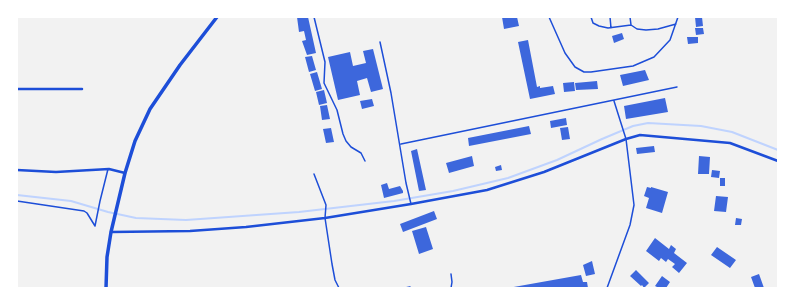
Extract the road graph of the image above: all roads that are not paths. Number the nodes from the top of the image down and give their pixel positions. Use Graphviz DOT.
graph roads {
  1 [pos="217,17"];
  2 [pos="314,17"];
  3 [pos="549,17"];
  4 [pos="591,17"];
  5 [pos="610,17"];
  6 [pos="630,17"];
  7 [pos="678,17"];
  8 [pos="676,24"];
  9 [pos="631,26"];
  10 [pos="611,28"];
  11 [pos="380,42"];
  12 [pos="677,87"];
  13 [pos="17,89"];
  14 [pos="82,89"];
  15 [pos="614,100"];
  16 [pos="626,139"];
  17 [pos="401,144"];
  18 [pos="365,161"];
  19 [pos="778,161"];
  20 [pos="108,169"];
  21 [pos="17,170"];
  22 [pos="125,173"];
  23 [pos="314,174"];
  24 [pos="17,201"];
  25 [pos="411,204"];
  26 [pos="325,218"];
  27 [pos="111,232"];
  28 [pos="451,274"];
  29 [pos="410,286"];
  30 [pos="106,288"];
  31 [pos="339,288"];
  32 [pos="405,288"];
  33 [pos="451,288"];
  34 [pos="607,288"];
  1 -- 22 [label="street"];
  2 -- 18 [label="lane"];
  3 -- 8 [label="lane"];
  4 -- 10 [label="lane"];
  5 -- 10 [label="lane"];
  6 -- 9 [label="lane"];
  7 -- 8 [label="lane"];
  8 -- 9 [label="lane"];
  9 -- 10 [label="lane"];
  11 -- 17 [label="lane"];
  12 -- 15 [label="lane"];
  13 -- 14 [label="street"];
  15 -- 16 [label="lane"];
  15 -- 17 [label="lane"];
  16 -- 19 [label="street"];
  16 -- 25 [label="street"];
  16 -- 34 [label="lane"];
  17 -- 25 [label="lane"];
  20 -- 21 [label="street"];
  20 -- 22 [label="street"];
  20 -- 24 [label="lane"];
  22 -- 27 [label="street"];
  23 -- 26 [label="lane"];
  25 -- 26 [label="street"];
  26 -- 27 [label="street"];
  26 -- 31 [label="lane"];
  27 -- 30 [label="street"];
  28 -- 33 [label="lane"];
  29 -- 32 [label="lane"];
}
